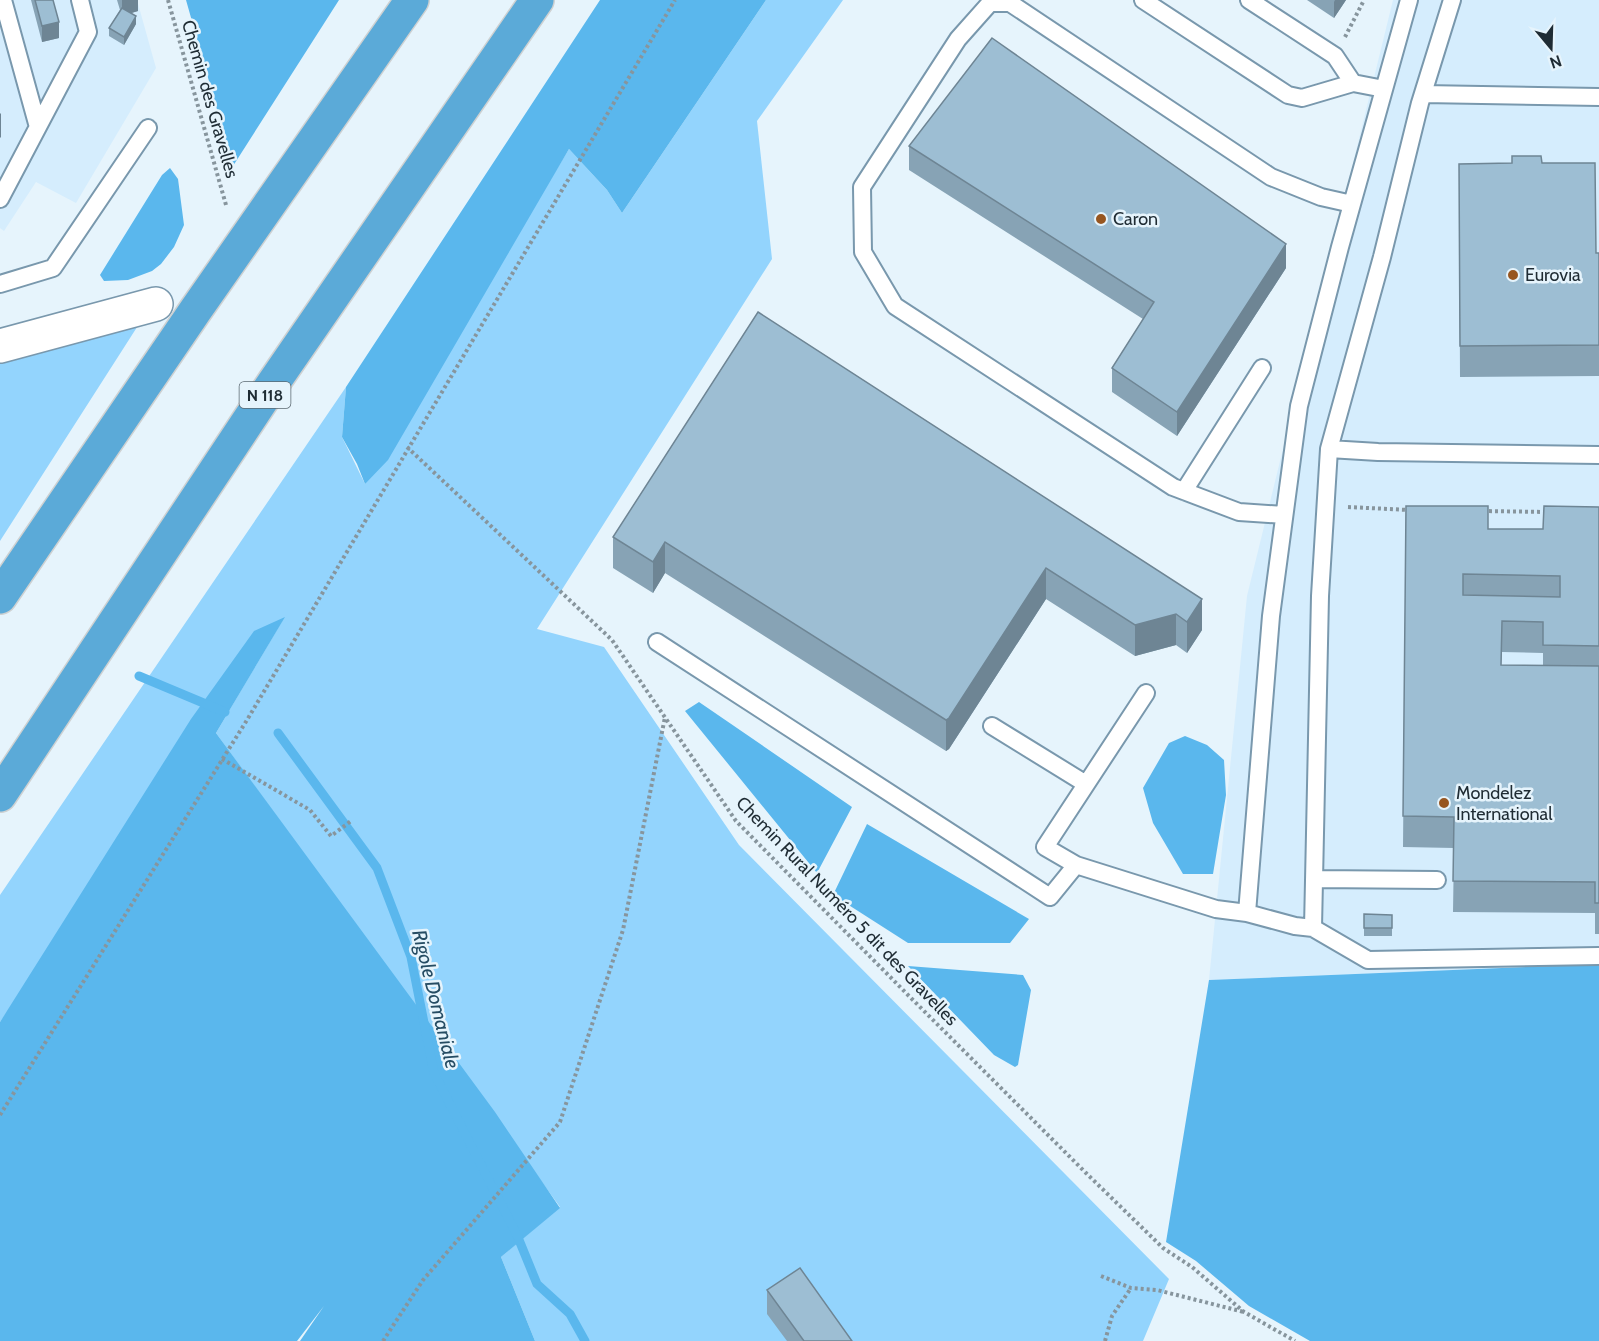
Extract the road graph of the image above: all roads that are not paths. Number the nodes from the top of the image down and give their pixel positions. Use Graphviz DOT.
graph roads {
  1 [pos="3,0"];
  2 [pos="80,0"];
  3 [pos="412,0"];
  4 [pos="537,0"];
  5 [pos="1143,0"];
  6 [pos="1249,0"];
  7 [pos="1409,0"];
  8 [pos="1452,0"];
  9 [pos="1353,83"];
  10 [pos="1384,89"];
  11 [pos="1423,94"];
  12 [pos="1599,97"];
  13 [pos="38,127"];
  14 [pos="148,128"];
  15 [pos="0,199"];
  16 [pos="1352,204"];
  17 [pos="0,284"];
  18 [pos="156,304"];
  19 [pos="0,346"];
  20 [pos="1262,368"];
  21 [pos="1329,449"];
  22 [pos="1599,455"];
  23 [pos="1184,491"];
  24 [pos="1284,514"];
  25 [pos="0,597"];
  26 [pos="657,642"];
  27 [pos="1146,693"];
  28 [pos="992,726"];
  29 [pos="1086,784"];
  30 [pos="0,795"];
  31 [pos="1076,865"];
  32 [pos="1314,879"];
  33 [pos="1437,880"];
  34 [pos="1247,913"];
  35 [pos="1313,928"];
  36 [pos="1599,956"];
  1 -- 13 [label="lane"];
  2 -- 13 [label="lane"];
  3 -- 25 [label="highway"];
  4 -- 30 [label="highway, N 118"];
  5 -- 9 [label="lane"];
  6 -- 9 [label="lane"];
  7 -- 10 [label="lane"];
  8 -- 11 [label="lane"];
  9 -- 10 [label="lane"];
  10 -- 16 [label="lane"];
  11 -- 12 [label="lane"];
  11 -- 21 [label="lane"];
  13 -- 15 [label="lane"];
  14 -- 17 [label="lane"];
  16 -- 23 [label="lane"];
  16 -- 24 [label="lane"];
  18 -- 19 [label="street"];
  20 -- 23 [label="lane"];
  21 -- 22 [label="lane"];
  21 -- 32 [label="lane"];
  23 -- 24 [label="lane"];
  24 -- 34 [label="lane"];
  26 -- 31 [label="lane"];
  27 -- 29 [label="lane"];
  28 -- 29 [label="lane"];
  29 -- 31 [label="lane"];
  31 -- 34 [label="lane"];
  32 -- 33 [label="lane"];
  32 -- 35 [label="lane"];
  34 -- 35 [label="lane"];
  35 -- 36 [label="lane"];
}
